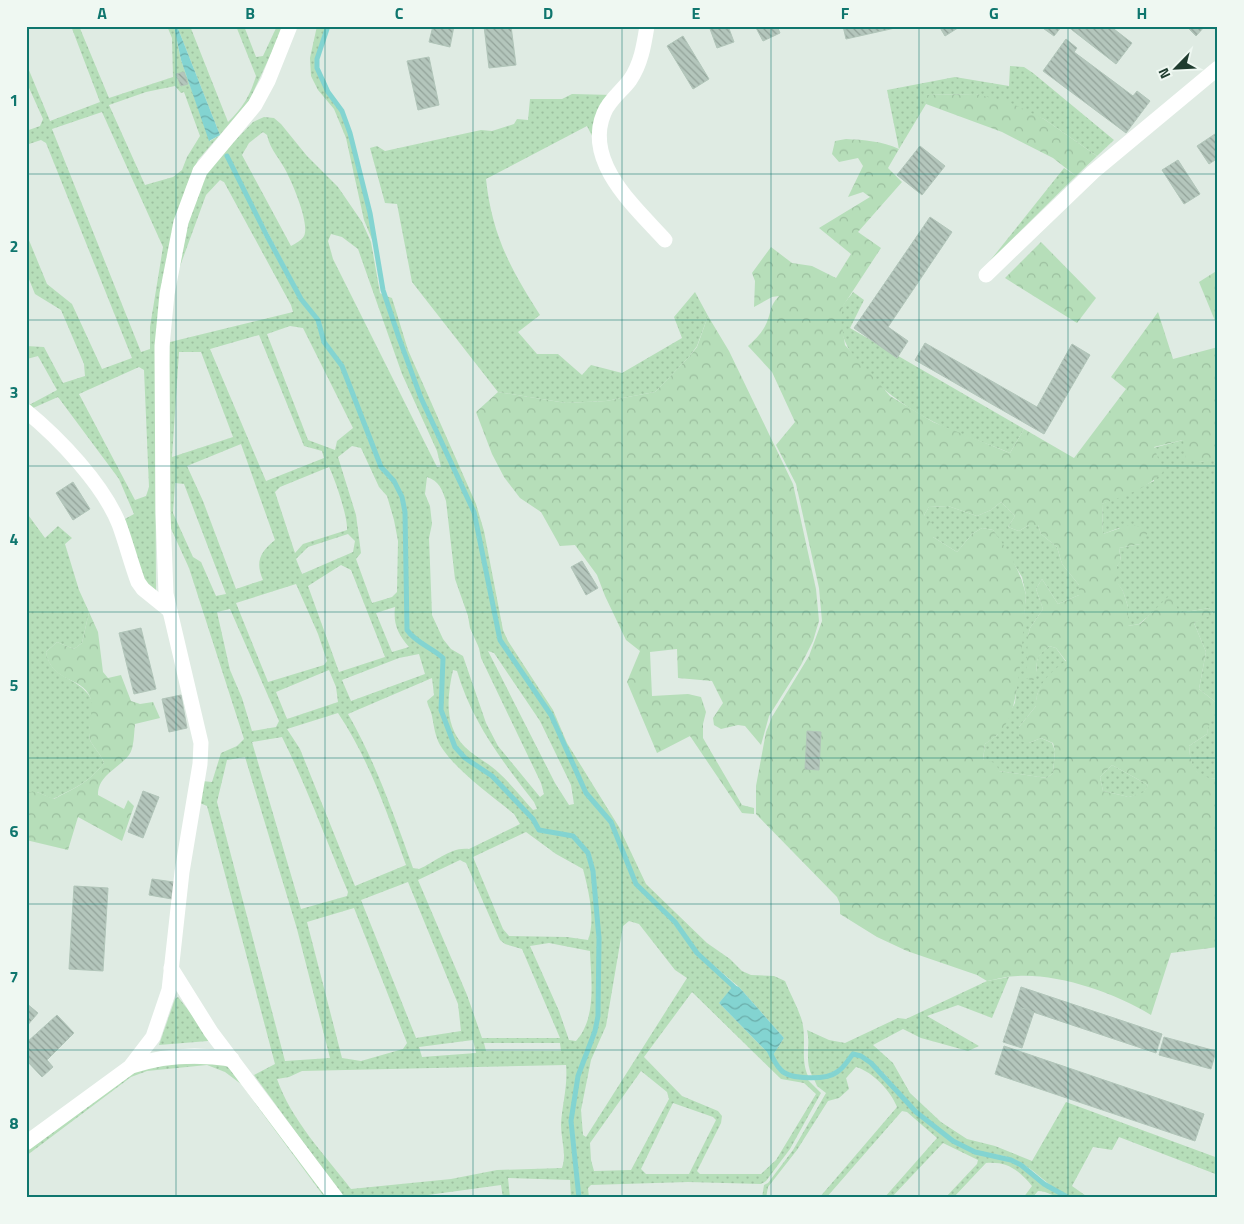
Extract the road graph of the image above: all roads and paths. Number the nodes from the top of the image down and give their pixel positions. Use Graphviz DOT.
graph roads {
  1 [pos="290,26"];
  2 [pos="647,26"];
  3 [pos="1218,68"];
  4 [pos="666,240"];
  5 [pos="986,275"];
  6 [pos="26,411"];
  7 [pos="169,610"];
  8 [pos="171,968"];
  9 [pos="232,1059"];
  10 [pos="130,1066"];
  11 [pos="55,1121"];
  12 [pos="26,1138"];
  13 [pos="26,1143"];
  14 [pos="336,1198"];
  1 -- 7 [label="street"];
  2 -- 4 [label="street"];
  3 -- 5 [label="street"];
  6 -- 7 [label="street"];
  7 -- 8 [label="street"];
  8 -- 9 [label="street"];
  8 -- 10 [label="street"];
  9 -- 10 [label="street"];
  9 -- 14 [label="street"];
  10 -- 11 [label="street"];
  11 -- 12 [label="street"];
  11 -- 13 [label="street"];
}
